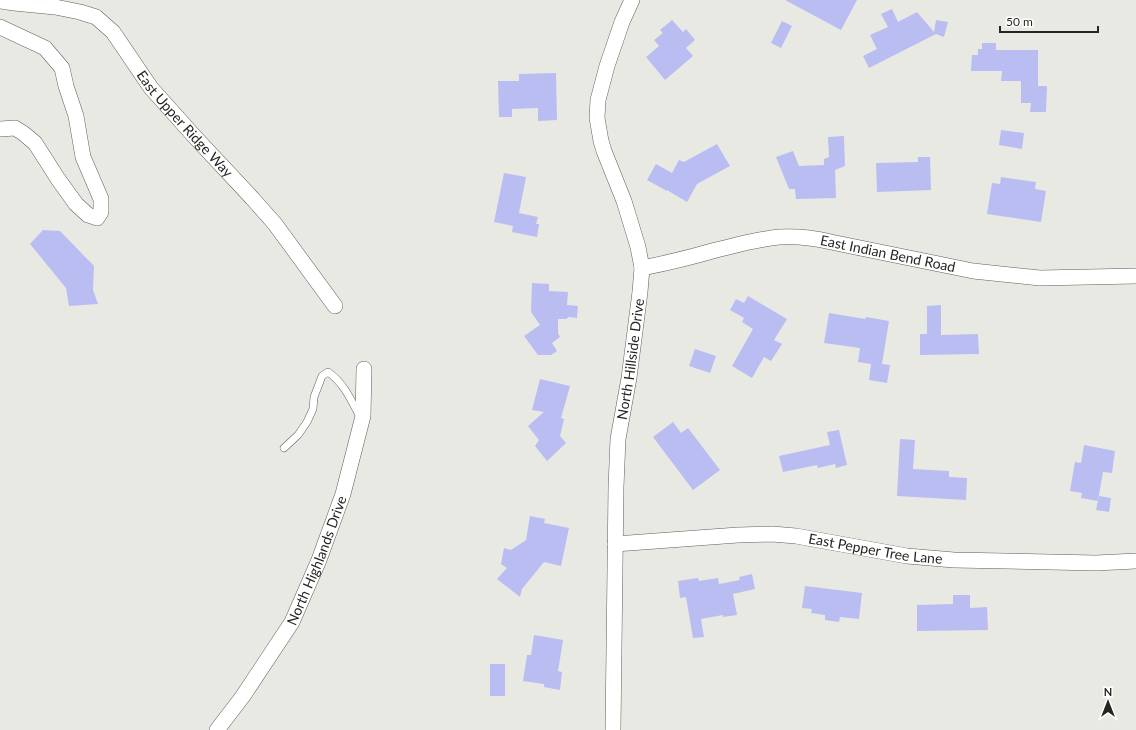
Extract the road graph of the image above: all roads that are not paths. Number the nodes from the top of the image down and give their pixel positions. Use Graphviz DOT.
graph roads {
  1 [pos="632,0"];
  2 [pos="0,1"];
  3 [pos="0,27"];
  4 [pos="0,129"];
  5 [pos="642,268"];
  6 [pos="1136,276"];
  7 [pos="335,306"];
  8 [pos="364,369"];
  9 [pos="362,420"];
  10 [pos="284,448"];
  11 [pos="615,544"];
  12 [pos="1136,562"];
  13 [pos="217,730"];
  14 [pos="613,730"];
  1 -- 5 [label="street, North Hillside Drive"];
  2 -- 7 [label="street, East Upper Ridge Way"];
  3 -- 4 [label="street"];
  5 -- 6 [label="street, East Indian Bend Road"];
  5 -- 11 [label="street, North Hillside Drive"];
  8 -- 9 [label="street, North Highlands Drive"];
  9 -- 10 [label="lane"];
  9 -- 13 [label="street, North Highlands Drive"];
  11 -- 12 [label="street, East Pepper Tree Lane"];
  11 -- 14 [label="street, North Hillside Drive"];
}
